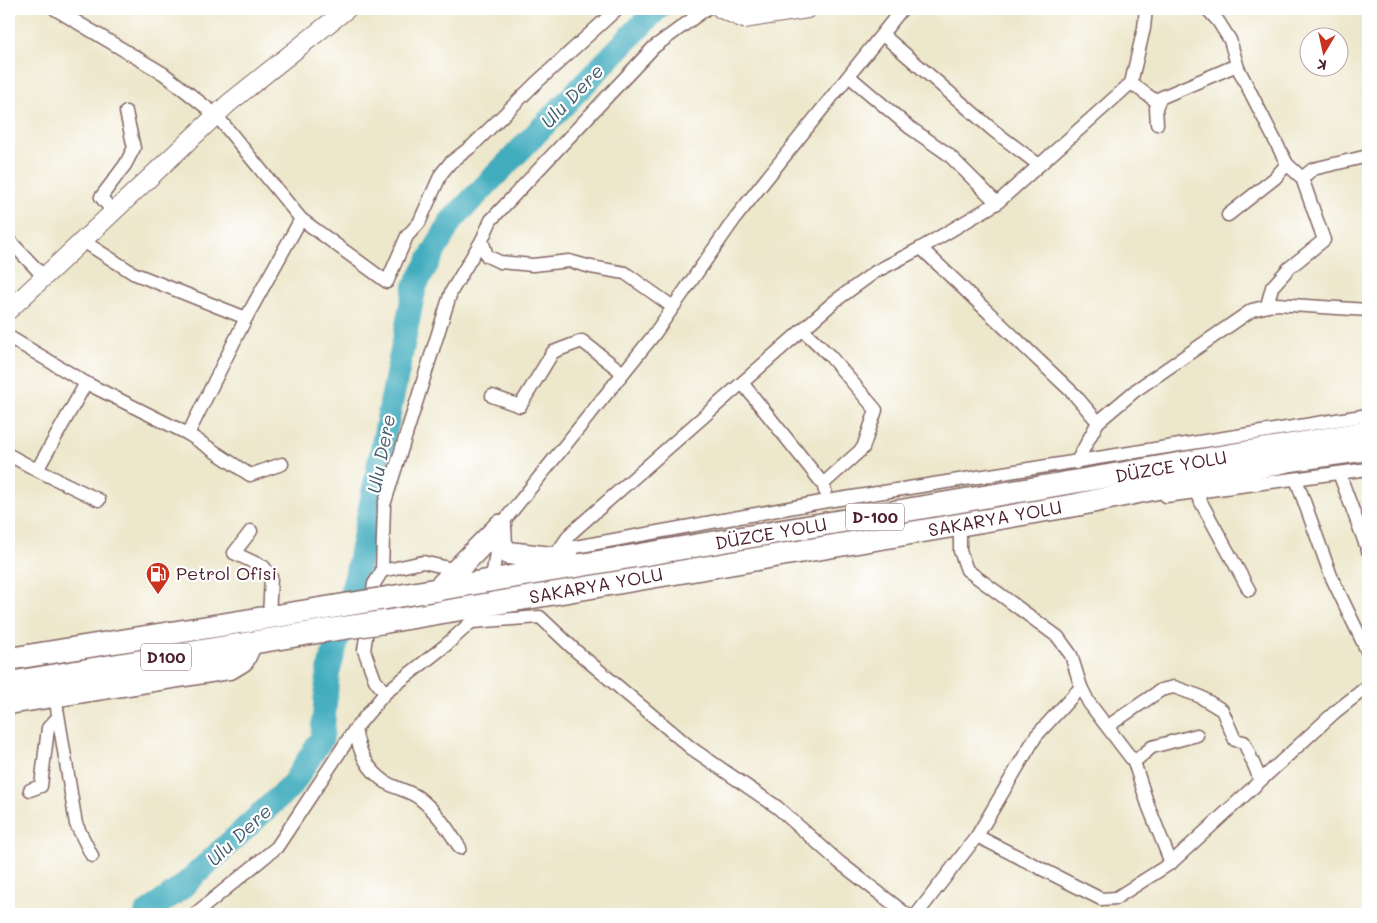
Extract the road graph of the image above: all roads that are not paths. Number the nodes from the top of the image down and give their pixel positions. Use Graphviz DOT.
graph roads {
  1 [pos="55,9"];
  2 [pos="347,9"];
  3 [pos="617,9"];
  4 [pos="706,9"];
  5 [pos="721,9"];
  6 [pos="807,9"];
  7 [pos="902,9"];
  8 [pos="1146,9"];
  9 [pos="1207,9"];
  10 [pos="883,35"];
  11 [pos="1237,65"];
  12 [pos="850,77"];
  13 [pos="1132,82"];
  14 [pos="1157,102"];
  15 [pos="126,112"];
  16 [pos="216,115"];
  17 [pos="1157,124"];
  18 [pos="1368,156"];
  19 [pos="1287,164"];
  20 [pos="1039,165"];
  21 [pos="1302,178"];
  22 [pos="997,203"];
  23 [pos="113,212"];
  24 [pos="1228,215"];
  25 [pos="301,219"];
  26 [pos="9,240"];
  27 [pos="482,240"];
  28 [pos="83,241"];
  29 [pos="921,248"];
  30 [pos="44,277"];
  31 [pos="1267,306"];
  32 [pos="673,307"];
  33 [pos="9,310"];
  34 [pos="1368,310"];
  35 [pos="246,318"];
  36 [pos="803,330"];
  37 [pos="9,337"];
  38 [pos="623,373"];
  39 [pos="86,383"];
  40 [pos="743,384"];
  41 [pos="492,396"];
  42 [pos="1368,414"];
  43 [pos="1098,422"];
  44 [pos="1368,432"];
  45 [pos="188,434"];
  46 [pos="1368,449"];
  47 [pos="9,454"];
  48 [pos="1076,463"];
  49 [pos="282,464"];
  50 [pos="1368,469"];
  51 [pos="37,470"];
  52 [pos="1339,473"];
  53 [pos="1296,479"];
  54 [pos="823,484"];
  55 [pos="1196,493"];
  56 [pos="99,500"];
  57 [pos="827,501"];
  58 [pos="1076,505"];
  59 [pos="960,525"];
  60 [pos="500,526"];
  61 [pos="251,531"];
  62 [pos="1368,551"];
  63 [pos="549,560"];
  64 [pos="457,570"];
  65 [pos="382,571"];
  66 [pos="491,581"];
  67 [pos="437,590"];
  68 [pos="1249,590"];
  69 [pos="381,599"];
  70 [pos="492,604"];
  71 [pos="269,617"];
  72 [pos="384,622"];
  73 [pos="472,622"];
  74 [pos="251,643"];
  75 [pos="1368,653"];
  76 [pos="9,659"];
  77 [pos="9,683"];
  78 [pos="1368,686"];
  79 [pos="1081,687"];
  80 [pos="385,694"];
  81 [pos="9,703"];
  82 [pos="56,706"];
  83 [pos="1108,726"];
  84 [pos="355,729"];
  85 [pos="1197,735"];
  86 [pos="1134,762"];
  87 [pos="1260,779"];
  88 [pos="30,790"];
  89 [pos="977,836"];
  90 [pos="460,848"];
  91 [pos="92,856"];
  92 [pos="1171,863"];
  93 [pos="195,914"];
  94 [pos="906,914"];
  95 [pos="917,914"];
  1 -- 16 [label="street"];
  2 -- 16 [label="main road"];
  3 -- 25 [label="street"];
  4 -- 27 [label="street"];
  5 -- 6 [label="main road"];
  7 -- 10 [label="street"];
  8 -- 13 [label="street"];
  9 -- 11 [label="street"];
  10 -- 12 [label="street"];
  10 -- 20 [label="street"];
  11 -- 14 [label="street"];
  11 -- 19 [label="street"];
  12 -- 22 [label="street"];
  12 -- 32 [label="street"];
  13 -- 14 [label="street"];
  13 -- 20 [label="street"];
  14 -- 17 [label="street"];
  15 -- 23 [label="street"];
  16 -- 23 [label="main road"];
  16 -- 25 [label="street"];
  18 -- 21 [label="street"];
  19 -- 21 [label="street"];
  19 -- 24 [label="street"];
  20 -- 22 [label="street"];
  21 -- 31 [label="street"];
  22 -- 29 [label="street"];
  23 -- 28 [label="main road"];
  25 -- 35 [label="street"];
  26 -- 30 [label="street"];
  27 -- 32 [label="street"];
  27 -- 65 [label="street"];
  28 -- 30 [label="main road"];
  28 -- 35 [label="street"];
  29 -- 36 [label="street"];
  29 -- 43 [label="street"];
  30 -- 33 [label="main road"];
  31 -- 34 [label="street"];
  31 -- 43 [label="street"];
  32 -- 38 [label="street"];
  35 -- 45 [label="street"];
  36 -- 40 [label="street"];
  36 -- 54 [label="street"];
  37 -- 39 [label="street"];
  38 -- 41 [label="street"];
  38 -- 60 [label="street"];
  39 -- 45 [label="street"];
  39 -- 51 [label="street"];
  40 -- 54 [label="street"];
  40 -- 63 [label="street"];
  42 -- 48 [label="street"];
  43 -- 48 [label="street"];
  44 -- 63 [label="highway, DÜZCE YOLU / D-100"];
  45 -- 49 [label="street"];
  46 -- 58 [label="highway, SAKARYA YOLU / D-100"];
  47 -- 51 [label="street"];
  48 -- 57 [label="street"];
  50 -- 52 [label="street"];
  51 -- 56 [label="street"];
  52 -- 53 [label="street"];
  52 -- 62 [label="street"];
  53 -- 55 [label="street"];
  53 -- 75 [label="street"];
  54 -- 57 [label="street"];
  55 -- 58 [label="street"];
  55 -- 68 [label="street"];
  57 -- 63 [label="street"];
  58 -- 59 [label="highway, SAKARYA YOLU / D-100"];
  59 -- 70 [label="highway, SAKARYA YOLU / D-100"];
  59 -- 79 [label="street"];
  60 -- 63 [label="highway"];
  60 -- 64 [label="highway"];
  60 -- 66 [label="street"];
  61 -- 71 [label="street"];
  63 -- 66 [label="highway, DÜZCE YOLU / D-100"];
  64 -- 65 [label="street"];
  64 -- 67 [label="highway"];
  65 -- 80 [label="street"];
  66 -- 67 [label="highway, DÜZCE YOLU / D-100"];
  66 -- 70 [label="street"];
  67 -- 69 [label="highway, DÜZCE YOLU / D-100"];
  69 -- 71 [label="highway, D100, bridge"];
  70 -- 72 [label="highway, SAKARYA YOLU / D-100"];
  70 -- 73 [label="street"];
  71 -- 76 [label="highway, D100"];
  72 -- 74 [label="highway, D100, bridge"];
  73 -- 80 [label="street"];
  73 -- 94 [label="street"];
  74 -- 77 [label="highway, D100"];
  74 -- 82 [label="highway"];
  78 -- 87 [label="street"];
  79 -- 83 [label="street"];
  79 -- 89 [label="street"];
  80 -- 84 [label="street"];
  81 -- 82 [label="highway"];
  82 -- 88 [label="street"];
  82 -- 91 [label="street"];
  83 -- 86 [label="street"];
  83 -- 87 [label="street"];
  84 -- 90 [label="street"];
  84 -- 93 [label="street"];
  85 -- 86 [label="street"];
  86 -- 92 [label="street"];
  87 -- 92 [label="street"];
  89 -- 92 [label="street"];
  89 -- 95 [label="street"];
}
